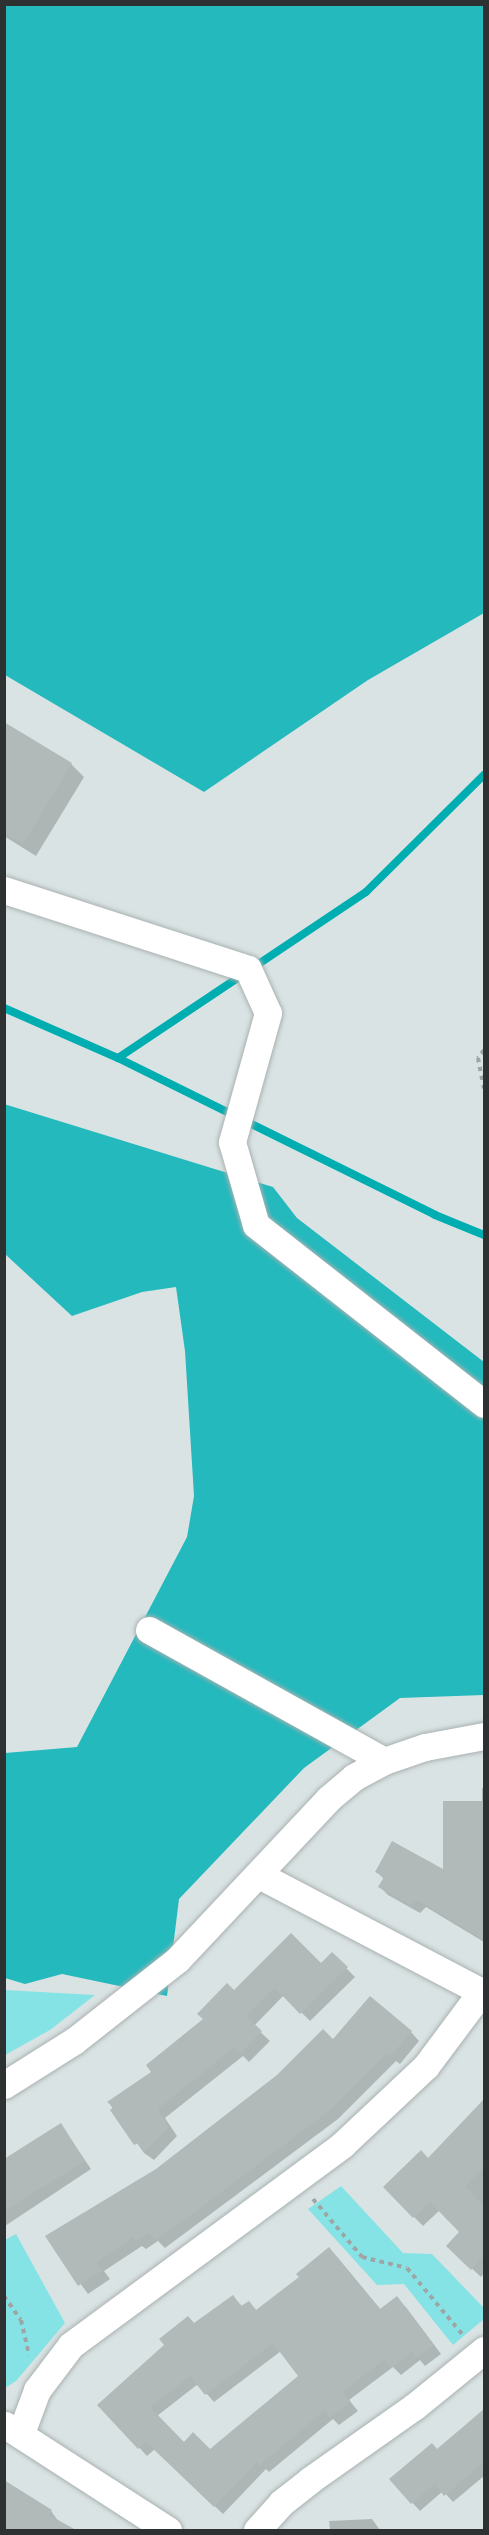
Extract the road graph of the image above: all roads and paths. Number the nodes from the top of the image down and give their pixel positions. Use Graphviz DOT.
graph roads {
  1 [pos="4,890"];
  2 [pos="484,1050"];
  3 [pos="484,1088"];
  4 [pos="484,1404"];
  5 [pos="149,1630"];
  6 [pos="484,1736"];
  7 [pos="384,1761"];
  8 [pos="259,1875"];
  9 [pos="483,1992"];
  10 [pos="4,2085"];
  11 [pos="298,2180"];
  12 [pos="4,2296"];
  13 [pos="482,2352"];
  14 [pos="37,2390"];
  15 [pos="13,2429"];
  16 [pos="168,2530"];
  17 [pos="257,2530"];
  1 -- 4 [label="street"];
  2 -- 3 [label="path"];
  5 -- 7 [label="street"];
  6 -- 7 [label="street"];
  7 -- 8 [label="street"];
  8 -- 9 [label="street"];
  8 -- 10 [label="street"];
  9 -- 11 [label="street"];
  11 -- 13 [label="path"];
  11 -- 14 [label="street"];
  12 -- 14 [label="path"];
  13 -- 17 [label="street"];
  14 -- 15 [label="street"];
  15 -- 16 [label="street"];
}
